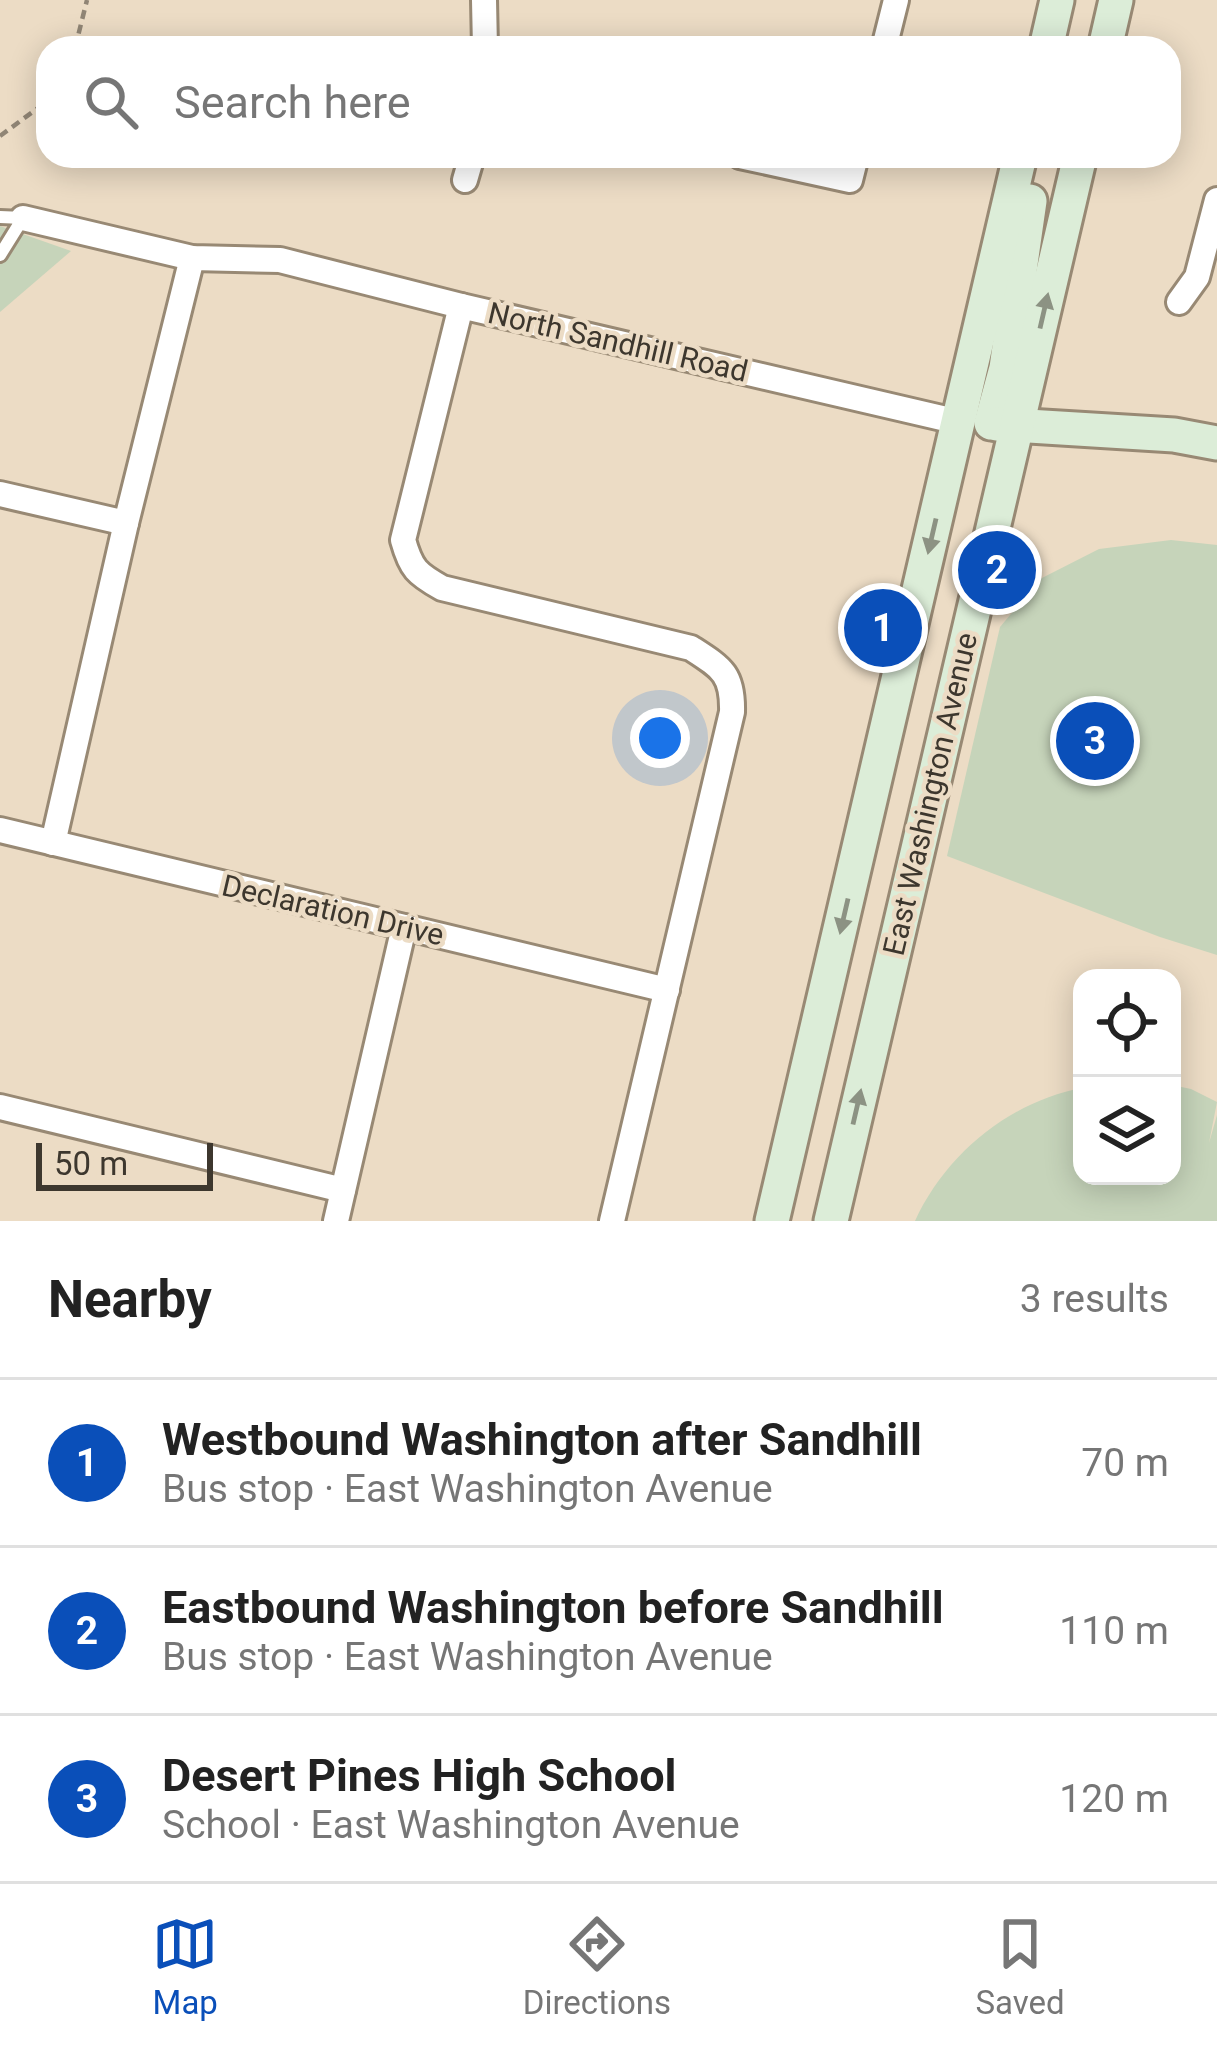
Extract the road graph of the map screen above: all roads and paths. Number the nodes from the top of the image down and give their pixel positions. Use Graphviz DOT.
graph roads {
  1 [pos="87,0"];
  2 [pos="484,0"];
  3 [pos="896,0"];
  4 [pos="1057,0"];
  5 [pos="1116,0"];
  6 [pos="78,36"];
  7 [pos="485,36"];
  8 [pos="887,36"];
  9 [pos="1049,36"];
  10 [pos="1108,36"];
  11 [pos="36,109"];
  12 [pos="0,136"];
  13 [pos="1026,168"];
  14 [pos="1076,168"];
  15 [pos="1217,200"];
  16 [pos="11,218"];
  17 [pos="0,255"];
  18 [pos="192,258"];
  19 [pos="1179,302"];
  20 [pos="461,306"];
  21 [pos="989,424"];
  22 [pos="1217,443"];
  23 [pos="0,494"];
  24 [pos="126,523"];
  25 [pos="0,830"];
  26 [pos="53,843"];
  27 [pos="404,927"];
  28 [pos="667,990"];
  29 [pos="805,1080"];
  30 [pos="0,1107"];
  31 [pos="343,1190"];
  32 [pos="336,1221"];
  33 [pos="612,1221"];
  34 [pos="772,1221"];
  35 [pos="796,1221"];
  36 [pos="830,1221"];
  1 -- 6 [label="path"];
  2 -- 7 [label="street"];
  3 -- 8 [label="street"];
  4 -- 9 [label="main road"];
  5 -- 10 [label="main road"];
  11 -- 12 [label="path"];
  13 -- 21 [label="main road"];
  21 -- 14 [label="main road, East Washington Avenue, one-way"];
  15 -- 19 [label="street"];
  16 -- 17 [label="lane"];
  16 -- 18 [label="street, North Sandhill Road"];
  18 -- 20 [label="street, North Sandhill Road"];
  18 -- 24 [label="street"];
  20 -- 21 [label="street, North Sandhill Road"];
  20 -- 28 [label="street"];
  21 -- 22 [label="main road, North Sandhill Road"];
  21 -- 29 [label="main road, East Washington Avenue, one-way"];
  36 -- 21 [label="main road, East Washington Avenue, one-way"];
  23 -- 24 [label="street"];
  24 -- 26 [label="street"];
  25 -- 26 [label="street, Declaration Drive"];
  26 -- 27 [label="street, Declaration Drive"];
  27 -- 28 [label="street, Declaration Drive"];
  27 -- 31 [label="street"];
  28 -- 33 [label="street"];
  29 -- 34 [label="main road, East Washington Avenue"];
  29 -- 35 [label="main road"];
  30 -- 31 [label="street"];
  31 -- 32 [label="street"];
}
